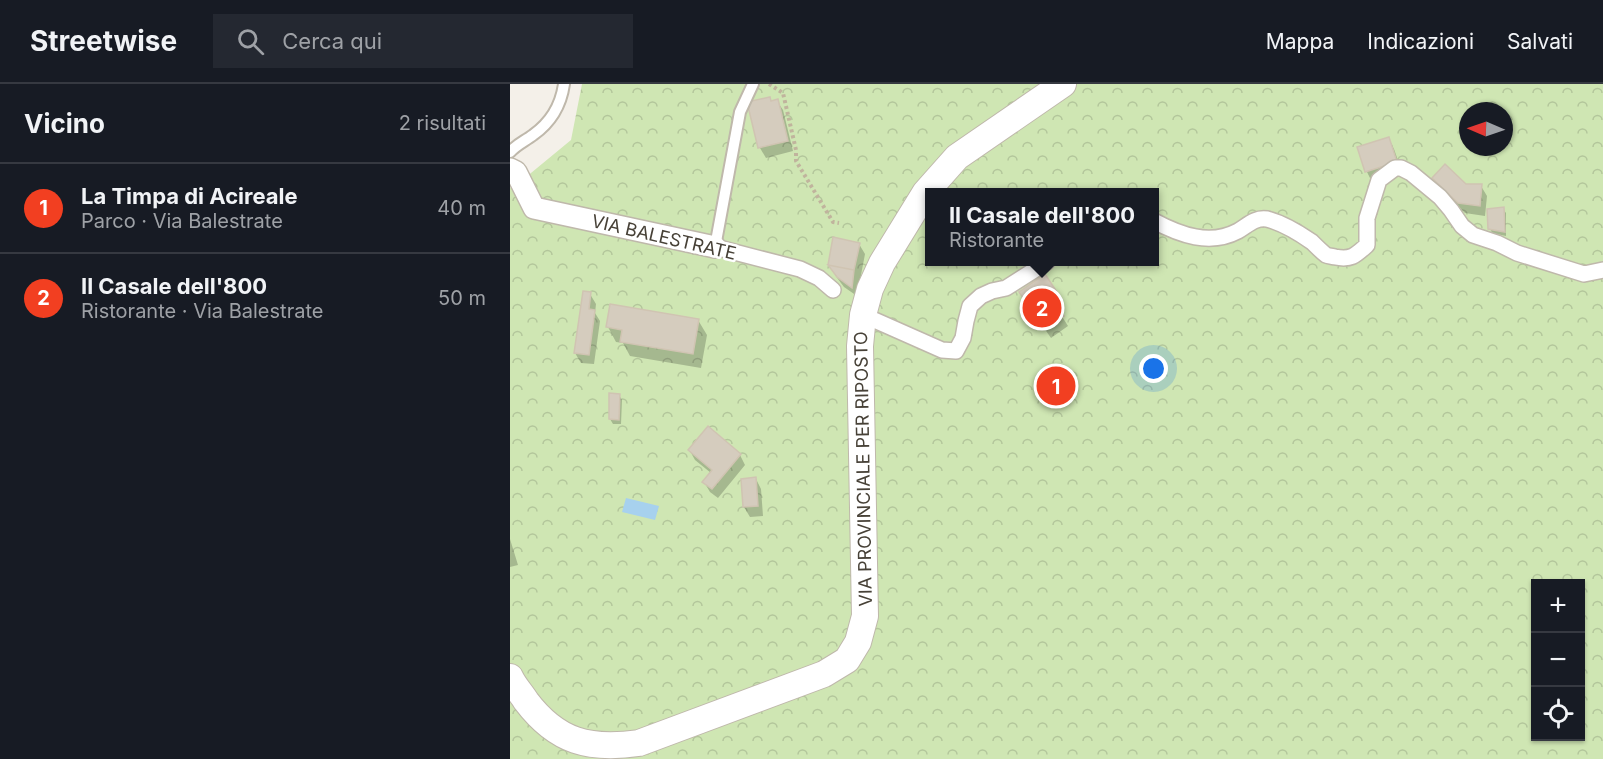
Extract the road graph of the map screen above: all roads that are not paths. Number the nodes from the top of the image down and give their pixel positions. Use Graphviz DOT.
graph roads {
  1 [pos="564,84"];
  2 [pos="753,84"];
  3 [pos="1063,84"];
  4 [pos="510,152"];
  5 [pos="510,170"];
  6 [pos="929,188"];
  7 [pos="925,193"];
  8 [pos="1159,223"];
  9 [pos="715,247"];
  10 [pos="1039,266"];
  11 [pos="1603,270"];
  12 [pos="833,290"];
  13 [pos="863,315"];
  14 [pos="510,677"];
  1 -- 4 [label="lane"];
  2 -- 9 [label="lane"];
  3 -- 6 [label="street, VIA PROVINCIALE PER RIPOSTO"];
  5 -- 9 [label="street, VIA BALESTRATE"];
  7 -- 13 [label="street, VIA PROVINCIALE PER RIPOSTO"];
  8 -- 11 [label="street"];
  9 -- 12 [label="street, VIA BALESTRATE"];
  10 -- 13 [label="street"];
  13 -- 14 [label="street, VIA PROVINCIALE PER RIPOSTO"];
}
